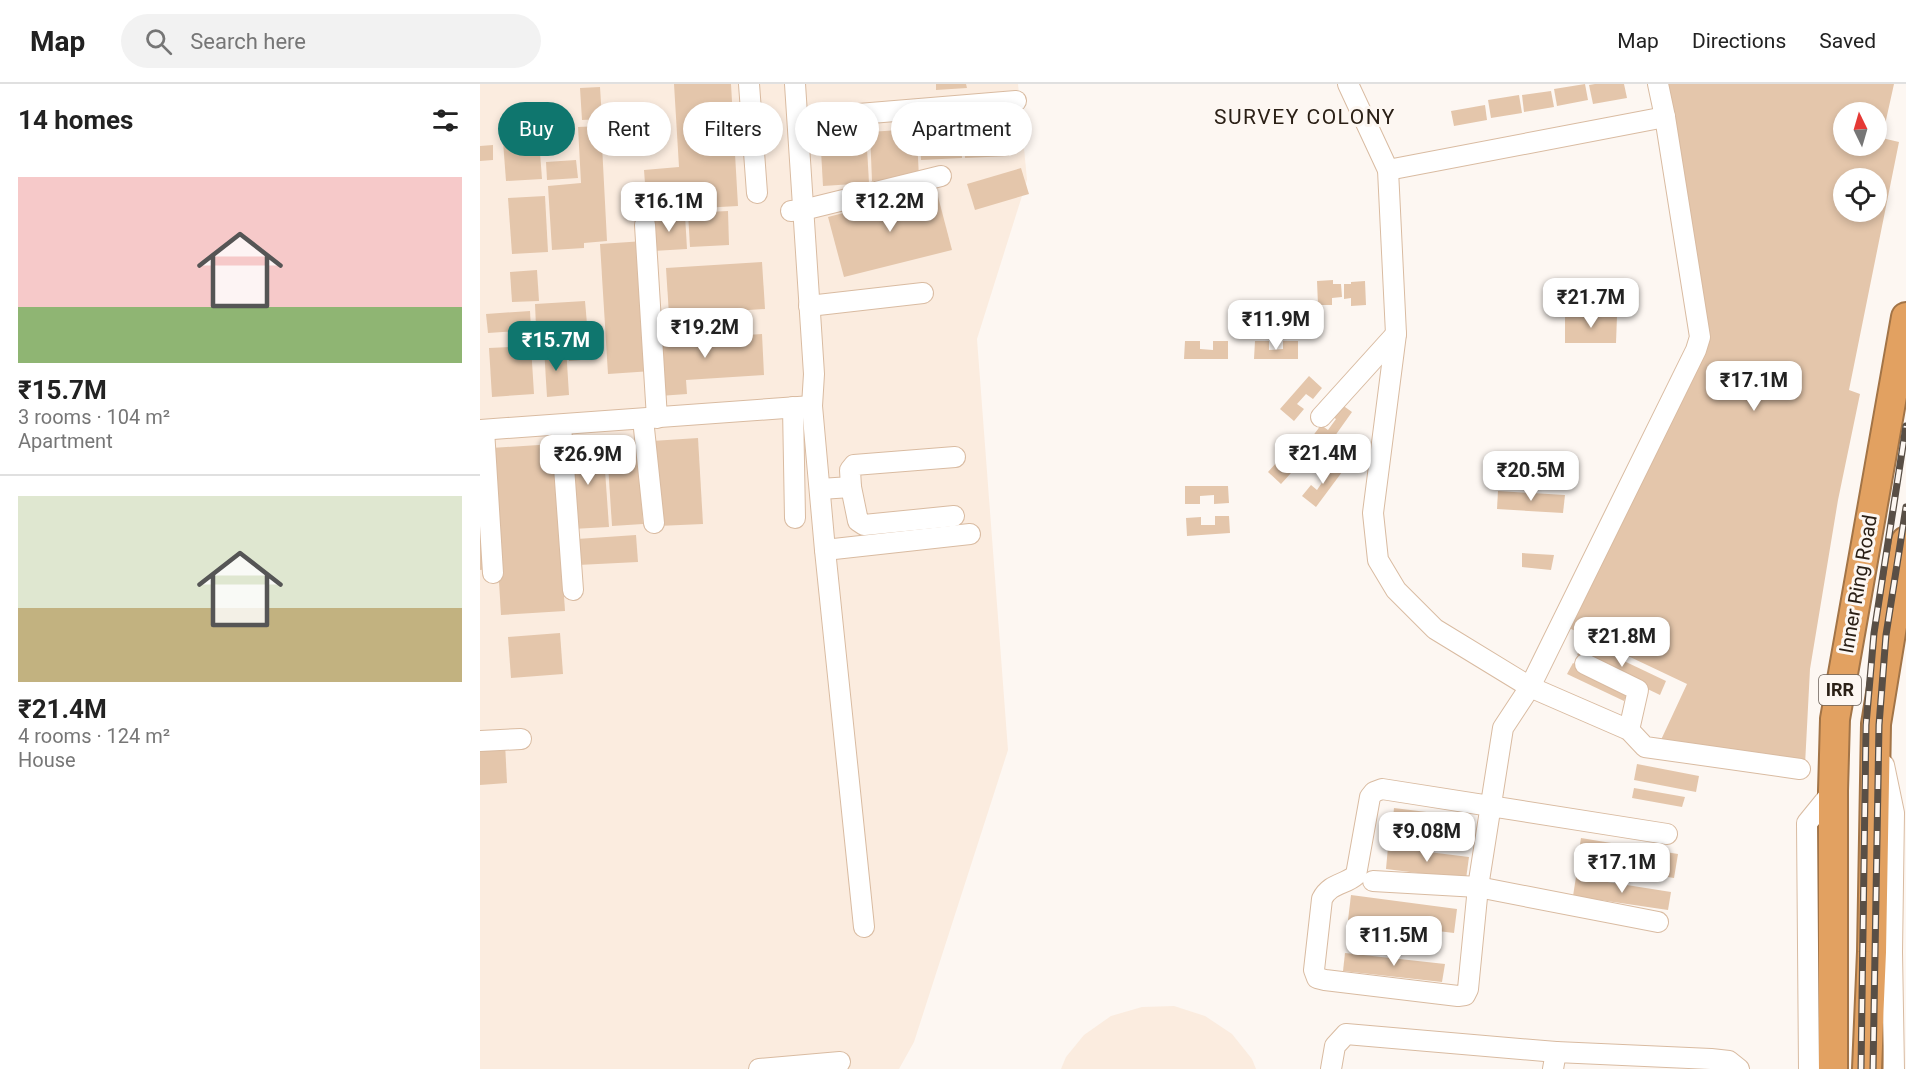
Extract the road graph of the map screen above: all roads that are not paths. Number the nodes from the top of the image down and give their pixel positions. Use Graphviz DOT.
graph roads {
  1 [pos="749,84"];
  2 [pos="782,84"];
  3 [pos="795,84"];
  4 [pos="1348,84"];
  5 [pos="1658,84"];
  6 [pos="1016,101"];
  7 [pos="797,102"];
  8 [pos="879,112"];
  9 [pos="1665,117"];
  10 [pos="798,156"];
  11 [pos="1388,170"];
  12 [pos="940,176"];
  13 [pos="757,193"];
  14 [pos="797,211"];
  15 [pos="645,225"];
  16 [pos="923,293"];
  17 [pos="809,306"];
  18 [pos="1906,317"];
  19 [pos="1396,334"];
  20 [pos="813,406"];
  21 [pos="793,407"];
  22 [pos="1321,417"];
  23 [pos="650,419"];
  24 [pos="561,426"];
  25 [pos="482,430"];
  26 [pos="955,457"];
  27 [pos="851,487"];
  28 [pos="820,489"];
  29 [pos="954,516"];
  30 [pos="795,518"];
  31 [pos="654,524"];
  32 [pos="970,534"];
  33 [pos="825,550"];
  34 [pos="1905,558"];
  35 [pos="493,573"];
  36 [pos="573,590"];
  37 [pos="1585,664"];
  38 [pos="1530,687"];
  39 [pos="1876,724"];
  40 [pos="1629,730"];
  41 [pos="521,739"];
  42 [pos="480,741"];
  43 [pos="1800,769"];
  44 [pos="1833,791"];
  45 [pos="1490,806"];
  46 [pos="1900,813"];
  47 [pos="1667,834"];
  48 [pos="1373,881"];
  49 [pos="1478,887"];
  50 [pos="1658,922"];
  51 [pos="864,927"];
  52 [pos="1890,952"];
  53 [pos="1554,1061"];
  54 [pos="840,1062"];
  55 [pos="1886,1063"];
  56 [pos="759,1069"];
  57 [pos="1331,1069"];
  58 [pos="1739,1069"];
  59 [pos="1809,1069"];
  60 [pos="1833,1069"];
  1 -- 13 [label="street"];
  2 -- 14 [label="street"];
  3 -- 7 [label="street"];
  4 -- 11 [label="street"];
  5 -- 9 [label="street"];
  6 -- 8 [label="street"];
  9 -- 11 [label="street"];
  9 -- 38 [label="street"];
  10 -- 14 [label="street"];
  11 -- 19 [label="street"];
  12 -- 14 [label="street"];
  14 -- 17 [label="street"];
  14 -- 20 [label="street"];
  15 -- 23 [label="street"];
  16 -- 17 [label="street"];
  17 -- 20 [label="street"];
  18 -- 44 [label="highway, Inner Ring Road / IRR"];
  19 -- 22 [label="street"];
  19 -- 38 [label="street"];
  20 -- 21 [label="street"];
  20 -- 28 [label="street"];
  21 -- 23 [label="street"];
  21 -- 30 [label="street"];
  23 -- 24 [label="street"];
  23 -- 31 [label="street"];
  24 -- 25 [label="street"];
  24 -- 36 [label="street"];
  25 -- 35 [label="street"];
  26 -- 27 [label="street"];
  27 -- 28 [label="street"];
  27 -- 29 [label="street"];
  28 -- 33 [label="street"];
  32 -- 33 [label="street"];
  33 -- 51 [label="street"];
  34 -- 39 [label="highway, Inner Ring Road / IRR"];
  37 -- 40 [label="street"];
  38 -- 40 [label="street"];
  38 -- 45 [label="street"];
  39 -- 46 [label="street"];
  39 -- 52 [label="highway, Inner Ring Road / IRR"];
  40 -- 43 [label="street"];
  41 -- 42 [label="street"];
  44 -- 59 [label="street"];
  44 -- 60 [label="highway, Inner Ring Road / IRR"];
  45 -- 47 [label="street"];
  45 -- 49 [label="street"];
  45 -- 49 [label="street"];
  46 -- 52 [label="street"];
  48 -- 49 [label="street"];
  49 -- 50 [label="street"];
  52 -- 55 [label="highway, Inner Ring Road / IRR"];
  53 -- 57 [label="street"];
  53 -- 58 [label="street"];
  54 -- 56 [label="street"];
}
